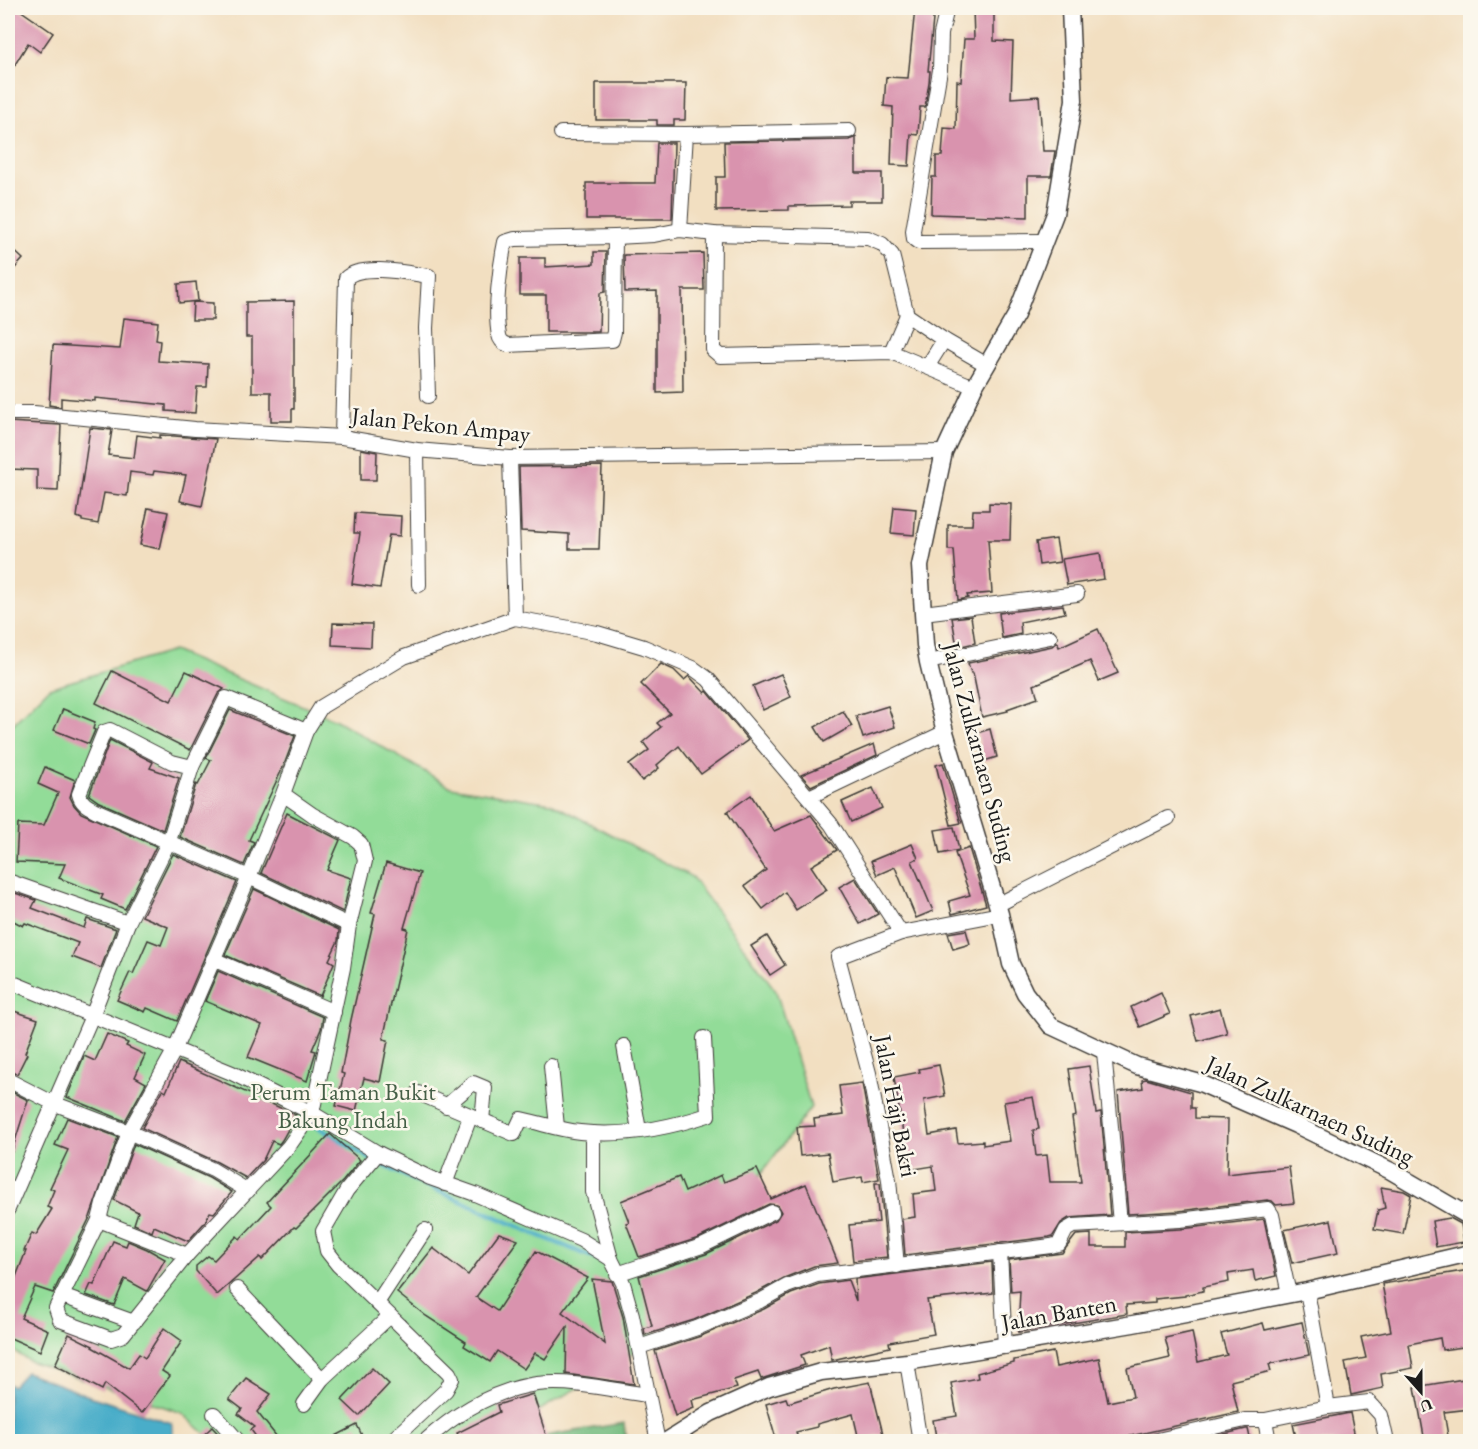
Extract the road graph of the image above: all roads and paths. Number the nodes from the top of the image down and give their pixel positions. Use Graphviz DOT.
graph roads {
  1 [pos="947,8"];
  2 [pos="1070,8"];
  3 [pos="849,130"];
  4 [pos="561,133"];
  5 [pos="686,134"];
  6 [pos="680,230"];
  7 [pos="714,234"];
  8 [pos="615,237"];
  9 [pos="1044,241"];
  10 [pos="908,315"];
  11 [pos="944,340"];
  12 [pos="891,352"];
  13 [pos="987,365"];
  14 [pos="927,367"];
  15 [pos="974,387"];
  16 [pos="428,396"];
  17 [pos="8,413"];
  18 [pos="342,437"];
  19 [pos="417,450"];
  20 [pos="944,452"];
  21 [pos="510,458"];
  22 [pos="419,585"];
  23 [pos="1077,594"];
  24 [pos="923,613"];
  25 [pos="515,618"];
  26 [pos="1050,637"];
  27 [pos="928,662"];
  28 [pos="306,731"];
  29 [pos="945,732"];
  30 [pos="192,767"];
  31 [pos="283,794"];
  32 [pos="809,797"];
  33 [pos="1168,818"];
  34 [pos="169,841"];
  35 [pos="249,877"];
  36 [pos="8,881"];
  37 [pos="999,909"];
  38 [pos="128,923"];
  39 [pos="349,926"];
  40 [pos="901,933"];
  41 [pos="213,959"];
  42 [pos="8,981"];
  43 [pos="333,1012"];
  44 [pos="92,1016"];
  45 [pos="704,1038"];
  46 [pos="624,1046"];
  47 [pos="174,1051"];
  48 [pos="1104,1052"];
  49 [pos="551,1066"];
  50 [pos="8,1080"];
  51 [pos="418,1093"];
  52 [pos="53,1103"];
  53 [pos="446,1106"];
  54 [pos="312,1113"];
  55 [pos="476,1119"];
  56 [pos="557,1127"];
  57 [pos="639,1130"];
  58 [pos="129,1132"];
  59 [pos="593,1133"];
  60 [pos="378,1153"];
  61 [pos="445,1184"];
  62 [pos="248,1191"];
  63 [pos="8,1209"];
  64 [pos="772,1212"];
  65 [pos="1470,1217"];
  66 [pos="99,1220"];
  67 [pos="1120,1223"];
  68 [pos="425,1230"];
  69 [pos="1000,1252"];
  70 [pos="1470,1253"];
  71 [pos="187,1255"];
  72 [pos="611,1259"];
  73 [pos="897,1266"];
  74 [pos="617,1274"];
  75 [pos="237,1288"];
  76 [pos="1307,1292"];
  77 [pos="1289,1294"];
  78 [pos="62,1296"];
  79 [pos="377,1303"];
  80 [pos="390,1316"];
  81 [pos="134,1322"];
  82 [pos="639,1347"];
  83 [pos="1005,1347"];
  84 [pos="908,1362"];
  85 [pos="322,1379"];
  86 [pos="647,1395"];
  87 [pos="304,1404"];
  88 [pos="1328,1407"];
  89 [pos="214,1413"];
  90 [pos="1265,1420"];
  91 [pos="239,1442"];
  92 [pos="390,1442"];
  93 [pos="423,1442"];
  94 [pos="658,1442"];
  95 [pos="665,1442"];
  96 [pos="920,1442"];
  97 [pos="1149,1442"];
  98 [pos="1269,1442"];
  99 [pos="1387,1442"];
  1 -- 9 [label="street"];
  2 -- 9 [label="street, Jalan Zulkarnaen Suding"];
  3 -- 5 [label="street"];
  4 -- 5 [label="street"];
  5 -- 6 [label="street"];
  6 -- 7 [label="street"];
  6 -- 8 [label="street"];
  7 -- 10 [label="street"];
  7 -- 12 [label="street"];
  8 -- 8 [label="street"];
  9 -- 13 [label="street, Jalan Zulkarnaen Suding"];
  10 -- 11 [label="street"];
  10 -- 12 [label="street"];
  11 -- 13 [label="street"];
  11 -- 14 [label="street"];
  12 -- 14 [label="street"];
  13 -- 15 [label="street, Jalan Zulkarnaen Suding"];
  14 -- 15 [label="street"];
  15 -- 20 [label="street, Jalan Zulkarnaen Suding"];
  16 -- 18 [label="street"];
  17 -- 18 [label="street, Jalan Pekon Ampay"];
  18 -- 19 [label="street, Jalan Pekon Ampay"];
  19 -- 21 [label="street, Jalan Pekon Ampay"];
  19 -- 22 [label="street"];
  20 -- 21 [label="street, Jalan Pekon Ampay"];
  20 -- 24 [label="street, Jalan Zulkarnaen Suding"];
  21 -- 25 [label="street"];
  23 -- 24 [label="street"];
  24 -- 27 [label="street, Jalan Zulkarnaen Suding"];
  25 -- 28 [label="street"];
  25 -- 32 [label="street"];
  26 -- 27 [label="street"];
  27 -- 29 [label="street, Jalan Zulkarnaen Suding"];
  28 -- 30 [label="street"];
  28 -- 31 [label="street"];
  29 -- 32 [label="street"];
  29 -- 37 [label="street, Jalan Zulkarnaen Suding"];
  30 -- 34 [label="street"];
  30 -- 34 [label="street"];
  31 -- 35 [label="street"];
  31 -- 39 [label="street"];
  32 -- 40 [label="street"];
  33 -- 37 [label="street"];
  34 -- 35 [label="street"];
  34 -- 38 [label="street"];
  35 -- 39 [label="street"];
  35 -- 41 [label="street"];
  36 -- 38 [label="street"];
  37 -- 40 [label="street"];
  37 -- 48 [label="street, Jalan Zulkarnaen Suding"];
  38 -- 44 [label="street"];
  39 -- 43 [label="street"];
  40 -- 73 [label="street, Jalan Haji Bakri"];
  41 -- 43 [label="street"];
  41 -- 47 [label="street"];
  42 -- 44 [label="street"];
  43 -- 54 [label="street"];
  44 -- 47 [label="street"];
  44 -- 52 [label="street"];
  45 -- 57 [label="street"];
  46 -- 57 [label="street"];
  47 -- 54 [label="street"];
  47 -- 58 [label="street"];
  48 -- 65 [label="street, Jalan Zulkarnaen Suding"];
  48 -- 67 [label="street"];
  49 -- 56 [label="street"];
  50 -- 52 [label="street"];
  51 -- 53 [label="street"];
  52 -- 58 [label="street"];
  52 -- 63 [label="street"];
  53 -- 55 [label="street"];
  53 -- 55 [label="street"];
  54 -- 60 [label="street"];
  54 -- 62 [label="street"];
  55 -- 56 [label="street"];
  55 -- 61 [label="street"];
  56 -- 59 [label="street"];
  57 -- 59 [label="street"];
  58 -- 62 [label="street"];
  58 -- 66 [label="street"];
  59 -- 72 [label="street"];
  60 -- 61 [label="street"];
  60 -- 79 [label="street"];
  61 -- 72 [label="street"];
  62 -- 71 [label="street"];
  64 -- 74 [label="street"];
  66 -- 71 [label="street"];
  66 -- 78 [label="street"];
  67 -- 69 [label="street"];
  67 -- 77 [label="street"];
  68 -- 79 [label="street"];
  69 -- 73 [label="street"];
  69 -- 83 [label="street"];
  70 -- 76 [label="street, Jalan Banten"];
  71 -- 81 [label="street"];
  72 -- 74 [label="street"];
  73 -- 82 [label="street"];
  74 -- 82 [label="street"];
  75 -- 85 [label="street"];
  76 -- 77 [label="street, Jalan Banten"];
  76 -- 88 [label="street"];
  77 -- 83 [label="street, Jalan Banten"];
  78 -- 81 [label="street"];
  78 -- 81 [label="street"];
  79 -- 80 [label="street"];
  80 -- 85 [label="street"];
  80 -- 92 [label="street"];
  82 -- 86 [label="street"];
  83 -- 84 [label="street, Jalan Banten"];
  84 -- 95 [label="street, Jalan Banten"];
  84 -- 96 [label="street"];
  85 -- 87 [label="street"];
  86 -- 93 [label="street"];
  86 -- 94 [label="street"];
  88 -- 90 [label="street"];
  88 -- 99 [label="street"];
  89 -- 91 [label="street"];
  90 -- 97 [label="street"];
  90 -- 98 [label="street"];
}
